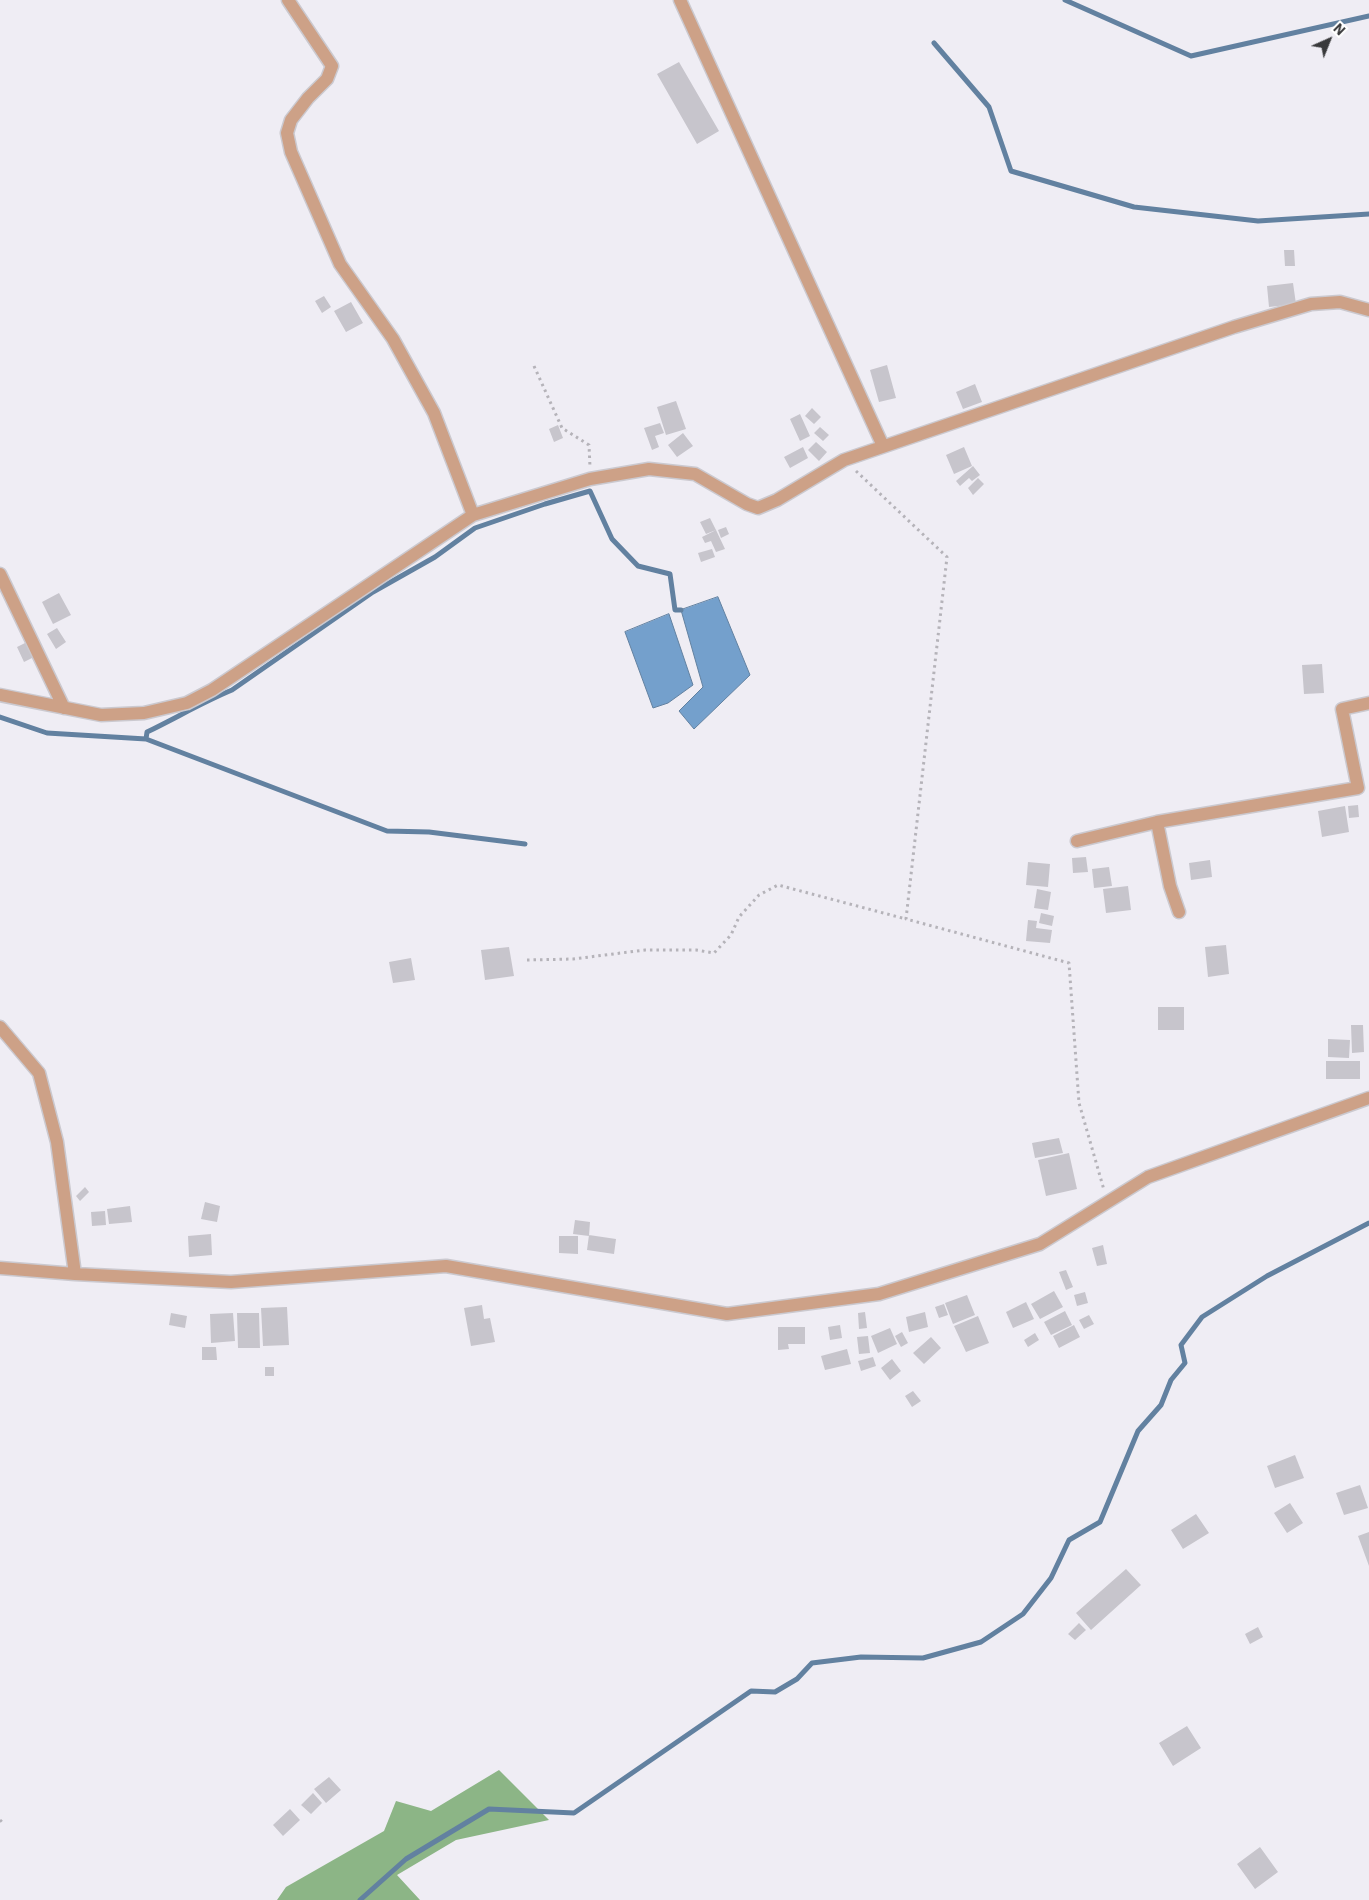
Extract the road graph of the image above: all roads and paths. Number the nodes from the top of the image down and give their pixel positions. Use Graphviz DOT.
graph roads {
  1 [pos="288,0"];
  2 [pos="680,0"];
  3 [pos="1369,310"];
  4 [pos="534,366"];
  5 [pos="884,446"];
  6 [pos="844,460"];
  7 [pos="590,479"];
  8 [pos="473,515"];
  9 [pos="0,574"];
  10 [pos="0,695"];
  11 [pos="1369,703"];
  12 [pos="64,708"];
  13 [pos="1363,787"];
  14 [pos="1157,822"];
  15 [pos="1077,841"];
  16 [pos="1179,912"];
  17 [pos="906,919"];
  18 [pos="527,960"];
  19 [pos="0,1027"];
  20 [pos="1369,1098"];
  21 [pos="1107,1202"];
  22 [pos="0,1268"];
  23 [pos="75,1274"];
  1 -- 8 [label="street"];
  2 -- 5 [label="street"];
  3 -- 5 [label="street"];
  4 -- 7 [label="path"];
  5 -- 6 [label="street"];
  6 -- 7 [label="street"];
  6 -- 17 [label="path"];
  7 -- 8 [label="street"];
  8 -- 12 [label="street"];
  9 -- 12 [label="street"];
  10 -- 12 [label="street"];
  11 -- 13 [label="street"];
  13 -- 14 [label="street"];
  14 -- 15 [label="street"];
  14 -- 16 [label="street"];
  17 -- 18 [label="path"];
  17 -- 21 [label="path"];
  19 -- 23 [label="street"];
  20 -- 21 [label="street"];
  21 -- 23 [label="street"];
  22 -- 23 [label="street"];
}
